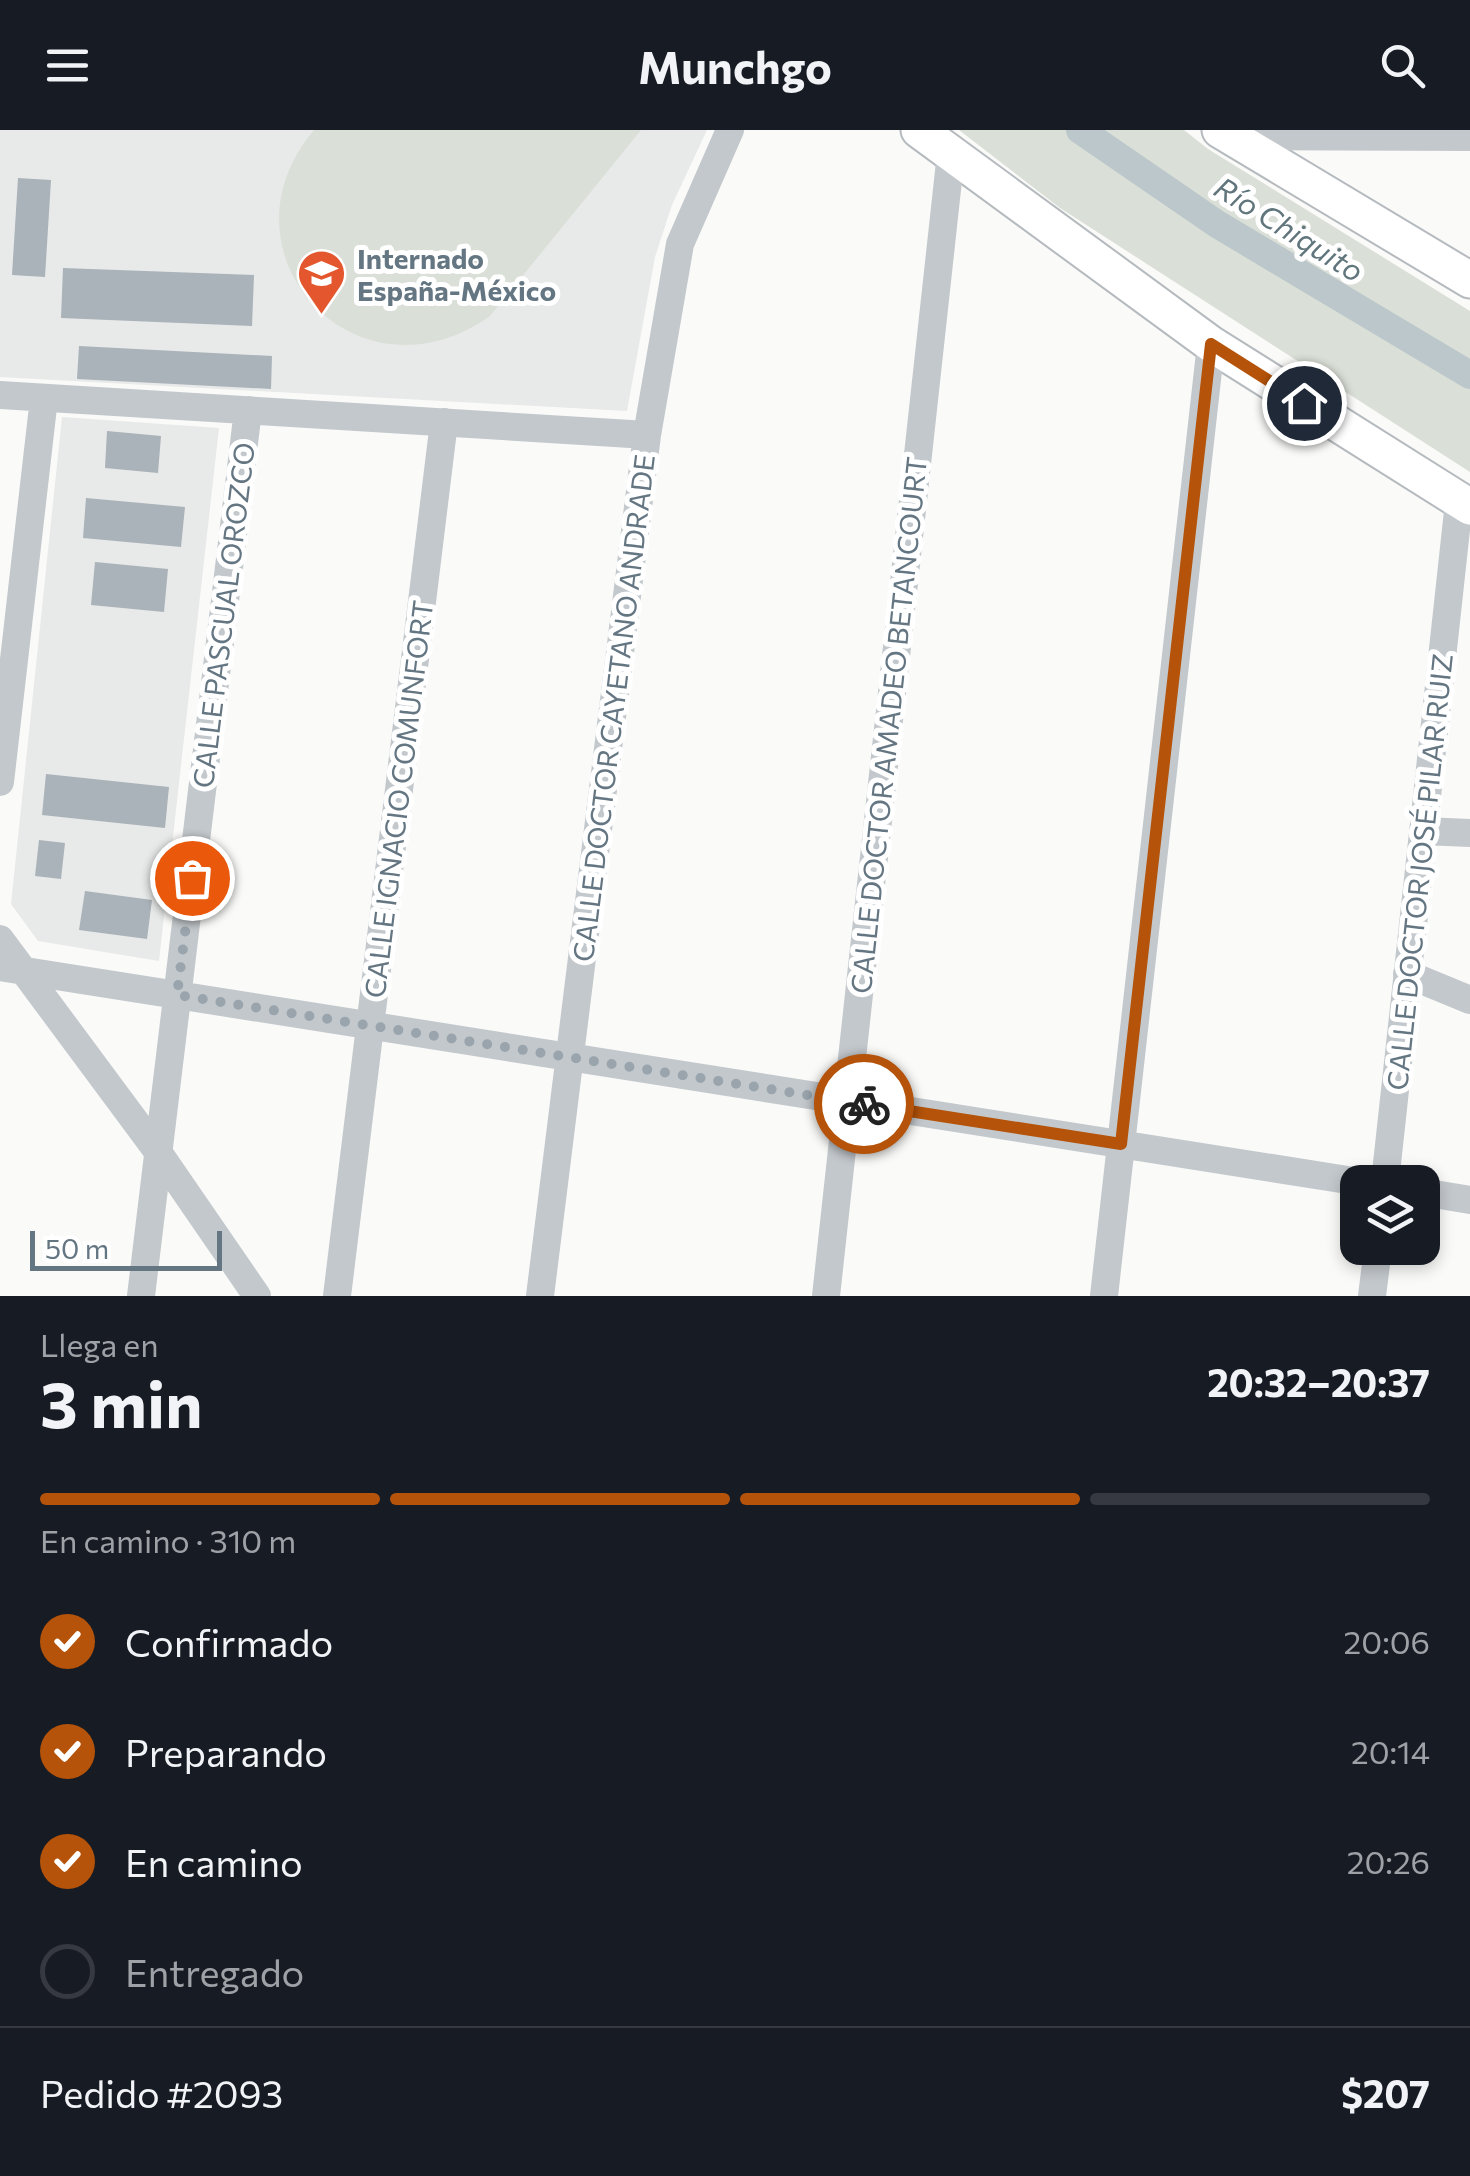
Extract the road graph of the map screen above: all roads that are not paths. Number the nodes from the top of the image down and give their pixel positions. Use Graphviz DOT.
graph roads {
  1 [pos="730,130"];
  2 [pos="919,130"];
  3 [pos="1225,133"];
  4 [pos="1352,133"];
  5 [pos="1470,137"];
  6 [pos="950,153"];
  7 [pos="1470,280"];
  8 [pos="1211,344"];
  9 [pos="0,395"];
  10 [pos="44,398"];
  11 [pos="248,410"];
  12 [pos="444,422"];
  13 [pos="647,435"];
  14 [pos="1465,505"];
  15 [pos="0,782"];
  16 [pos="1423,831"];
  17 [pos="1470,833"];
  18 [pos="0,940"];
  19 [pos="10,968"];
  20 [pos="1408,974"];
  21 [pos="177,995"];
  22 [pos="1470,1000"];
  23 [pos="370,1025"];
  24 [pos="569,1057"];
  25 [pos="847,1101"];
  26 [pos="1121,1144"];
  27 [pos="158,1152"];
  28 [pos="1386,1165"];
  29 [pos="1340,1179"];
  30 [pos="1440,1195"];
  31 [pos="1470,1200"];
  32 [pos="1376,1265"];
  33 [pos="141,1296"];
  34 [pos="258,1296"];
  35 [pos="337,1296"];
  36 [pos="540,1296"];
  37 [pos="826,1296"];
  38 [pos="1104,1296"];
  39 [pos="1372,1296"];
  1 -- 13 [label="street, CALLE DOCTOR CAYETANO ANDRADE"];
  2 -- 6 [label="main road"];
  3 -- 4 [label="street"];
  3 -- 7 [label="main road"];
  4 -- 5 [label="street"];
  6 -- 8 [label="main road"];
  6 -- 25 [label="street, CALLE DOCTOR AMADEO BETANCOURT"];
  8 -- 14 [label="main road"];
  8 -- 26 [label="street"];
  9 -- 10 [label="street"];
  10 -- 11 [label="street"];
  10 -- 15 [label="street"];
  11 -- 12 [label="street"];
  11 -- 21 [label="street, CALLE PASCUAL OROZCO"];
  12 -- 13 [label="street"];
  12 -- 23 [label="street, CALLE IGNACIO COMUNFORT"];
  13 -- 24 [label="street, CALLE DOCTOR CAYETANO ANDRADE"];
  14 -- 16 [label="street, CALLE DOCTOR JOSÉ PILAR RUIZ"];
  16 -- 17 [label="street"];
  16 -- 20 [label="street, CALLE DOCTOR JOSÉ PILAR RUIZ"];
  18 -- 19 [label="street"];
  19 -- 21 [label="street"];
  19 -- 27 [label="street"];
  20 -- 22 [label="street"];
  20 -- 28 [label="street, CALLE DOCTOR JOSÉ PILAR RUIZ"];
  21 -- 23 [label="street"];
  21 -- 27 [label="street, CALLE PASCUAL OROZCO"];
  23 -- 24 [label="street"];
  23 -- 35 [label="street, CALLE IGNACIO COMUNFORT"];
  24 -- 25 [label="street"];
  24 -- 36 [label="street, CALLE DOCTOR CAYETANO ANDRADE"];
  25 -- 26 [label="street"];
  25 -- 37 [label="street, CALLE DOCTOR AMADEO BETANCOURT"];
  26 -- 29 [label="street"];
  26 -- 38 [label="street"];
  27 -- 33 [label="street, CALLE PASCUAL OROZCO"];
  27 -- 34 [label="street"];
  30 -- 31 [label="street"];
  32 -- 39 [label="street"];
}
